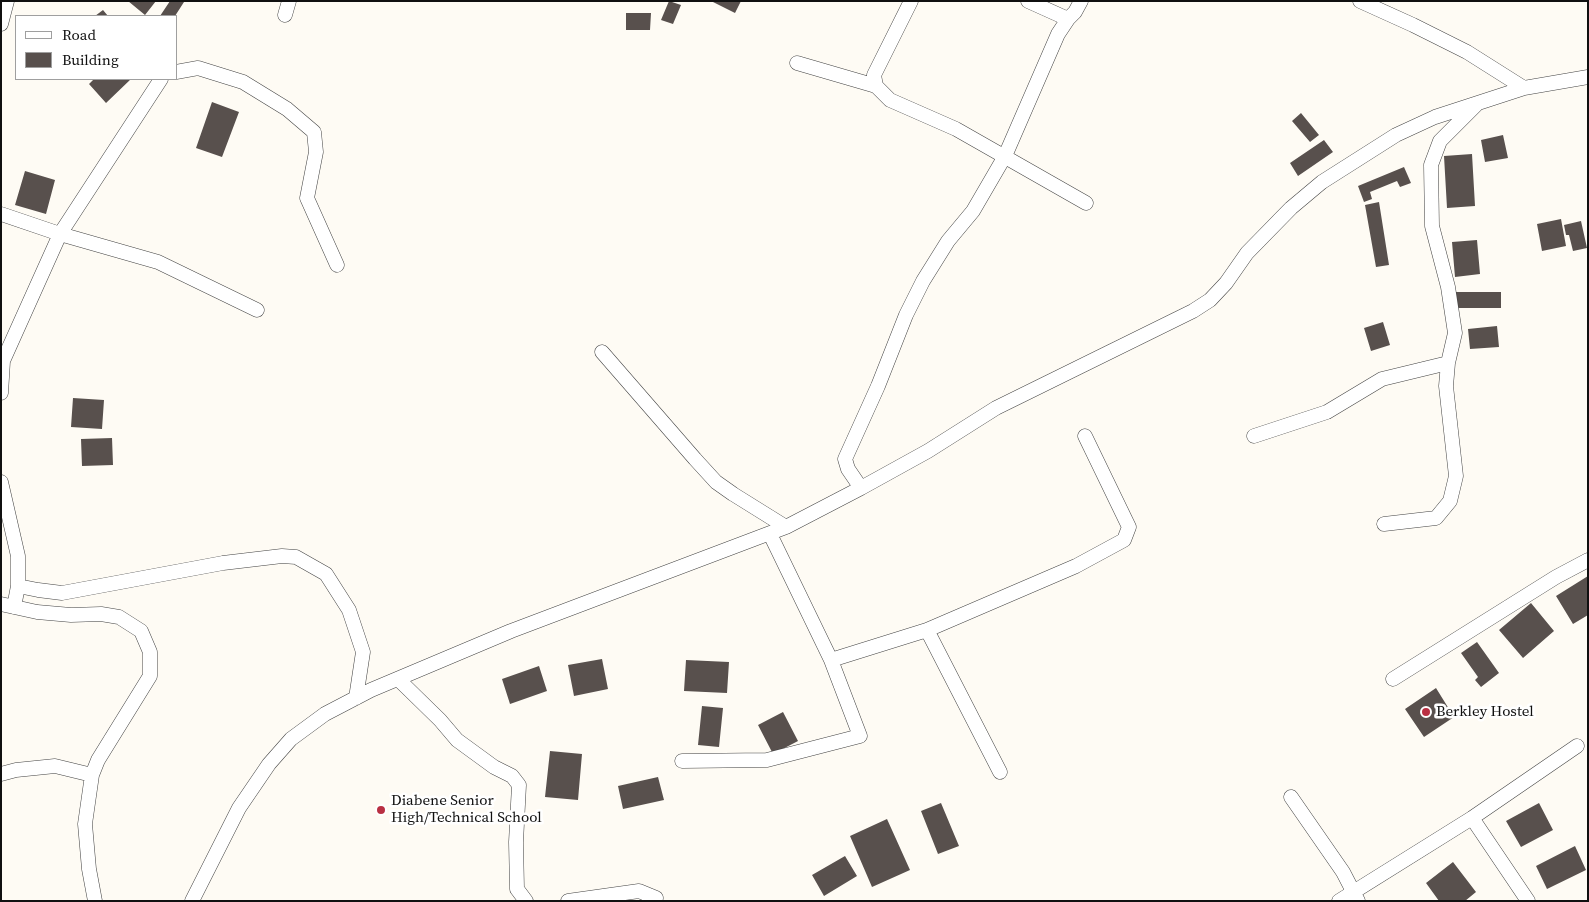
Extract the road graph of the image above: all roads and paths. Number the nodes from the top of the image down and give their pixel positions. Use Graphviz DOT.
graph roads {
  1 [pos="7,1"];
  2 [pos="289,1"];
  3 [pos="911,1"];
  4 [pos="1028,1"];
  5 [pos="1081,1"];
  6 [pos="1360,1"];
  7 [pos="285,15"];
  8 [pos="1068,19"];
  9 [pos="1,24"];
  10 [pos="797,63"];
  11 [pos="178,72"];
  12 [pos="1588,77"];
  13 [pos="160,80"];
  14 [pos="876,86"];
  15 [pos="1524,88"];
  16 [pos="1478,102"];
  17 [pos="1006,156"];
  18 [pos="1086,203"];
  19 [pos="1,214"];
  20 [pos="60,234"];
  21 [pos="337,265"];
  22 [pos="257,310"];
  23 [pos="602,352"];
  24 [pos="1448,363"];
  25 [pos="1,393"];
  26 [pos="1084,436"];
  27 [pos="1254,436"];
  28 [pos="1,482"];
  29 [pos="861,488"];
  30 [pos="1384,524"];
  31 [pos="786,527"];
  32 [pos="770,534"];
  33 [pos="1588,560"];
  34 [pos="18,586"];
  35 [pos="8,606"];
  36 [pos="927,630"];
  37 [pos="831,660"];
  38 [pos="398,679"];
  39 [pos="1393,679"];
  40 [pos="356,698"];
  41 [pos="1577,746"];
  42 [pos="682,761"];
  43 [pos="1000,772"];
  44 [pos="1,774"];
  45 [pos="92,776"];
  46 [pos="1291,798"];
  47 [pos="1472,818"];
  48 [pos="1356,896"];
  49 [pos="656,898"];
  50 [pos="95,901"];
  51 [pos="192,901"];
  52 [pos="526,901"];
  53 [pos="568,901"];
  54 [pos="1339,901"];
  55 [pos="1528,901"];
  1 -- 9 [label="street"];
  2 -- 7 [label="street"];
  3 -- 14 [label="street"];
  4 -- 8 [label="street"];
  5 -- 8 [label="street"];
  6 -- 15 [label="street"];
  8 -- 17 [label="street"];
  10 -- 14 [label="street"];
  11 -- 21 [label="street"];
  12 -- 15 [label="street"];
  13 -- 20 [label="street"];
  14 -- 17 [label="street"];
  15 -- 16 [label="street"];
  16 -- 24 [label="street"];
  16 -- 29 [label="street"];
  17 -- 18 [label="street"];
  17 -- 29 [label="street"];
  19 -- 20 [label="street"];
  20 -- 22 [label="street"];
  20 -- 25 [label="street"];
  23 -- 31 [label="street"];
  24 -- 27 [label="street"];
  24 -- 30 [label="street"];
  26 -- 36 [label="street"];
  28 -- 34 [label="street"];
  29 -- 31 [label="street"];
  31 -- 32 [label="street"];
  32 -- 37 [label="street"];
  32 -- 38 [label="street"];
  33 -- 39 [label="street"];
  34 -- 35 [label="street"];
  34 -- 40 [label="street"];
  35 -- 45 [label="street"];
  36 -- 37 [label="street"];
  36 -- 43 [label="street"];
  37 -- 42 [label="street"];
  38 -- 40 [label="street"];
  38 -- 52 [label="street"];
  40 -- 51 [label="street"];
  41 -- 47 [label="street"];
  44 -- 45 [label="street"];
  45 -- 50 [label="street"];
  46 -- 48 [label="street"];
  47 -- 48 [label="street"];
  47 -- 55 [label="street"];
  48 -- 54 [label="street"];
  49 -- 53 [label="street"];
}
